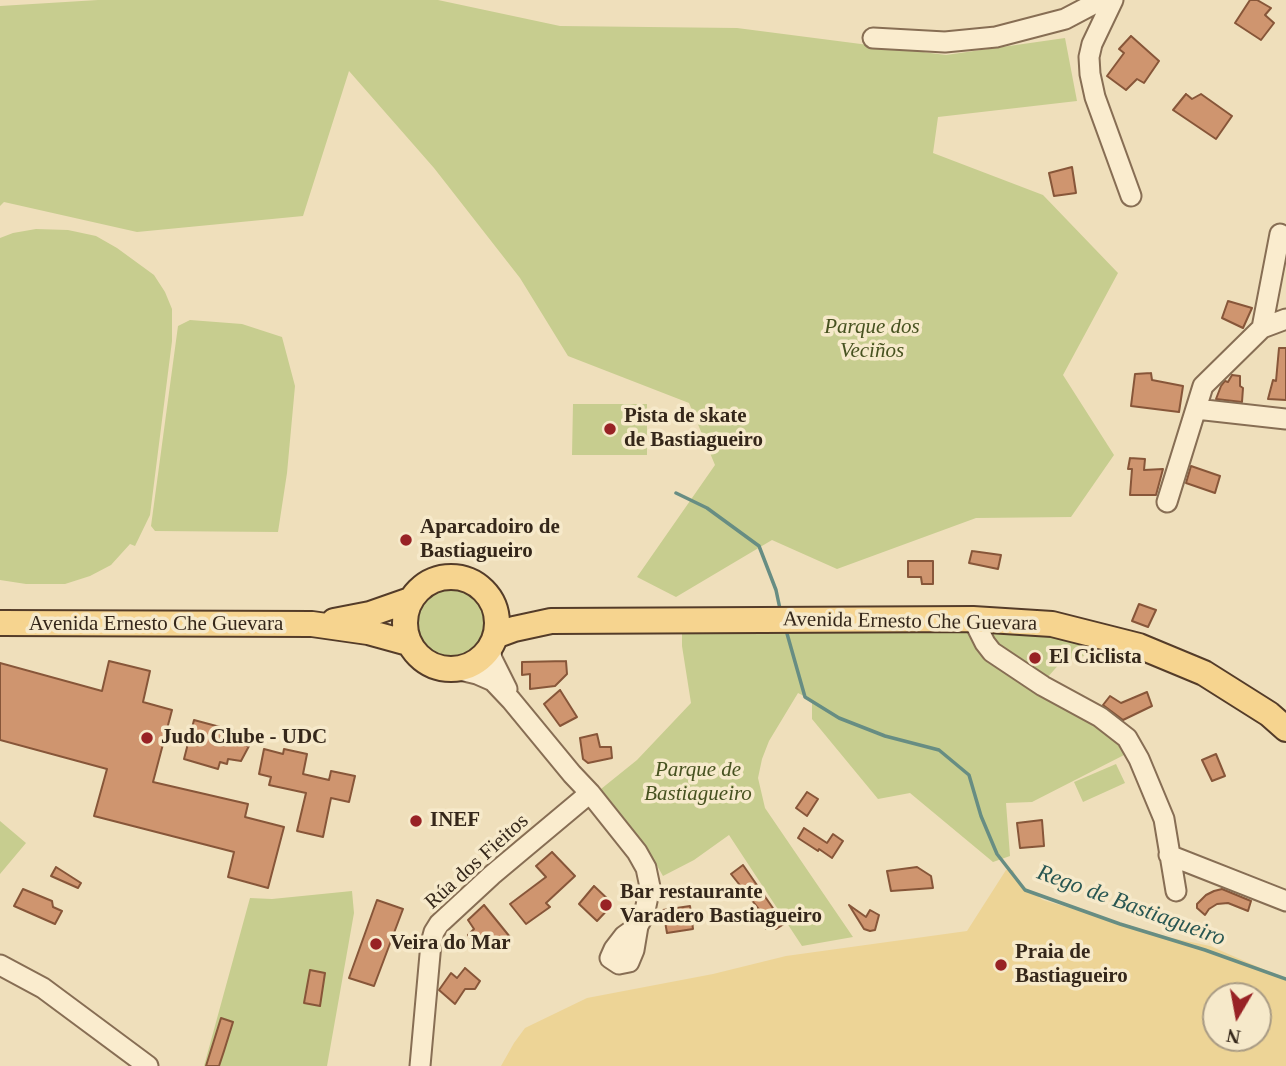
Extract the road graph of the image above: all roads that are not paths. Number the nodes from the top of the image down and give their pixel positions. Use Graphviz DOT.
graph roads {
  1 [pos="1101,0"];
  2 [pos="1113,0"];
  3 [pos="873,38"];
  4 [pos="1131,196"];
  5 [pos="1280,234"];
  6 [pos="1286,320"];
  7 [pos="1262,328"];
  8 [pos="1196,409"];
  9 [pos="1286,419"];
  10 [pos="1167,502"];
  11 [pos="489,598"];
  12 [pos="411,600"];
  13 [pos="973,620"];
  14 [pos="551,621"];
  15 [pos="0,623"];
  16 [pos="312,624"];
  17 [pos="493,642"];
  18 [pos="408,643"];
  19 [pos="456,669"];
  20 [pos="511,700"];
  21 [pos="1286,729"];
  22 [pos="590,793"];
  23 [pos="1169,855"];
  24 [pos="1176,891"];
  25 [pos="1286,901"];
  26 [pos="638,926"];
  27 [pos="0,965"];
  28 [pos="148,1066"];
  29 [pos="420,1066"];
  1 -- 3 [label="street"];
  2 -- 4 [label="street"];
  5 -- 7 [label="street"];
  6 -- 7 [label="street"];
  7 -- 8 [label="street"];
  8 -- 9 [label="street"];
  8 -- 10 [label="street"];
  11 -- 12 [label="main road"];
  11 -- 14 [label="main road, Avenida Ernesto Che Guevara"];
  11 -- 17 [label="main road"];
  12 -- 16 [label="main road, Avenida Ernesto Che Guevara"];
  12 -- 18 [label="main road"];
  13 -- 14 [label="main road, Avenida Ernesto Che Guevara"];
  13 -- 21 [label="main road, Avenida Ernesto Che Guevara"];
  13 -- 23 [label="street"];
  14 -- 17 [label="main road, Avenida Ernesto Che Guevara"];
  15 -- 16 [label="main road, Avenida Ernesto Che Guevara"];
  16 -- 18 [label="main road, Avenida Ernesto Che Guevara"];
  17 -- 19 [label="main road"];
  17 -- 20 [label="street"];
  18 -- 19 [label="main road"];
  19 -- 20 [label="street"];
  20 -- 22 [label="street"];
  22 -- 26 [label="street"];
  22 -- 29 [label="street, Rúa dos Fieitos"];
  23 -- 24 [label="street"];
  23 -- 25 [label="street"];
  27 -- 28 [label="street"];
}
